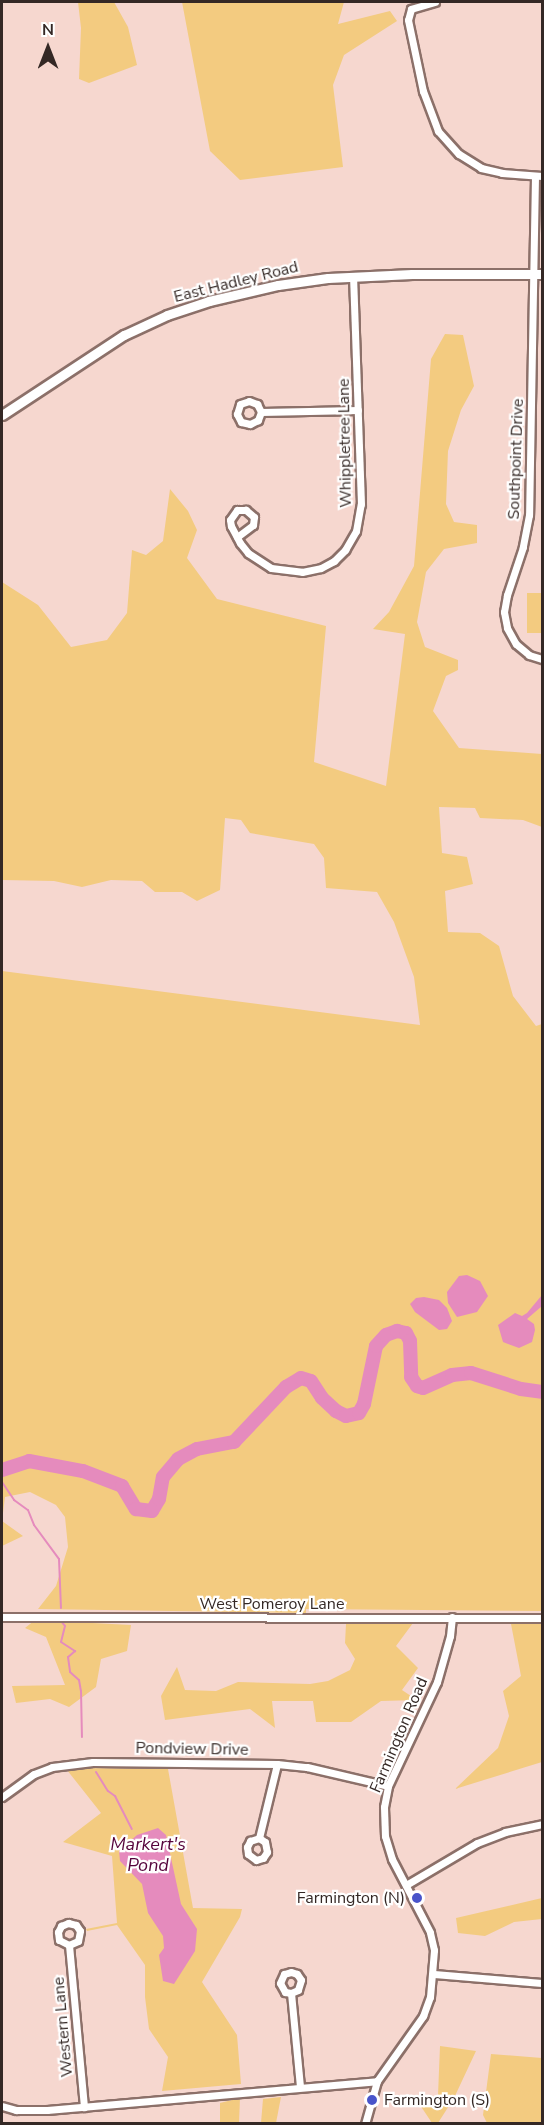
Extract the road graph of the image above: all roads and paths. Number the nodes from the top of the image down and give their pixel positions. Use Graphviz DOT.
graph roads {
  1 [pos="435,2"];
  2 [pos="539,176"];
  3 [pos="538,274"];
  4 [pos="353,276"];
  5 [pos="358,410"];
  6 [pos="261,412"];
  7 [pos="2,415"];
  8 [pos="237,537"];
  9 [pos="543,659"];
  10 [pos="2,1617"];
  11 [pos="452,1617"];
  12 [pos="543,1618"];
  13 [pos="277,1764"];
  14 [pos="388,1786"];
  15 [pos="2,1797"];
  16 [pos="543,1824"];
  17 [pos="259,1838"];
  18 [pos="406,1885"];
  19 [pos="69,1945"];
  20 [pos="434,1974"];
  21 [pos="543,1983"];
  22 [pos="291,1993"];
  23 [pos="377,2081"];
  24 [pos="300,2087"];
  25 [pos="2,2106"];
  26 [pos="84,2107"];
  27 [pos="365,2124"];
  1 -- 2 [label="street"];
  2 -- 3 [label="street, Southpoint Drive"];
  3 -- 4 [label="street, East Hadley Road"];
  3 -- 9 [label="street, Southpoint Drive"];
  4 -- 5 [label="street, Whippletree Lane"];
  4 -- 7 [label="street, East Hadley Road"];
  5 -- 6 [label="street"];
  5 -- 8 [label="street, Whippletree Lane"];
  10 -- 11 [label="street, West Pomeroy Lane"];
  11 -- 12 [label="street, West Pomeroy Lane"];
  11 -- 14 [label="street, Farmington Road"];
  13 -- 14 [label="street, Pondview Drive"];
  13 -- 15 [label="street, Pondview Drive"];
  13 -- 17 [label="street"];
  14 -- 18 [label="street, Farmington Road"];
  16 -- 18 [label="street"];
  18 -- 20 [label="street, Farmington Road"];
  19 -- 26 [label="street, Western Lane"];
  20 -- 21 [label="street"];
  20 -- 23 [label="street, Farmington Road"];
  22 -- 24 [label="street"];
  23 -- 24 [label="street"];
  23 -- 27 [label="street, Farmington Road"];
  24 -- 26 [label="street"];
  25 -- 26 [label="street"];
}
